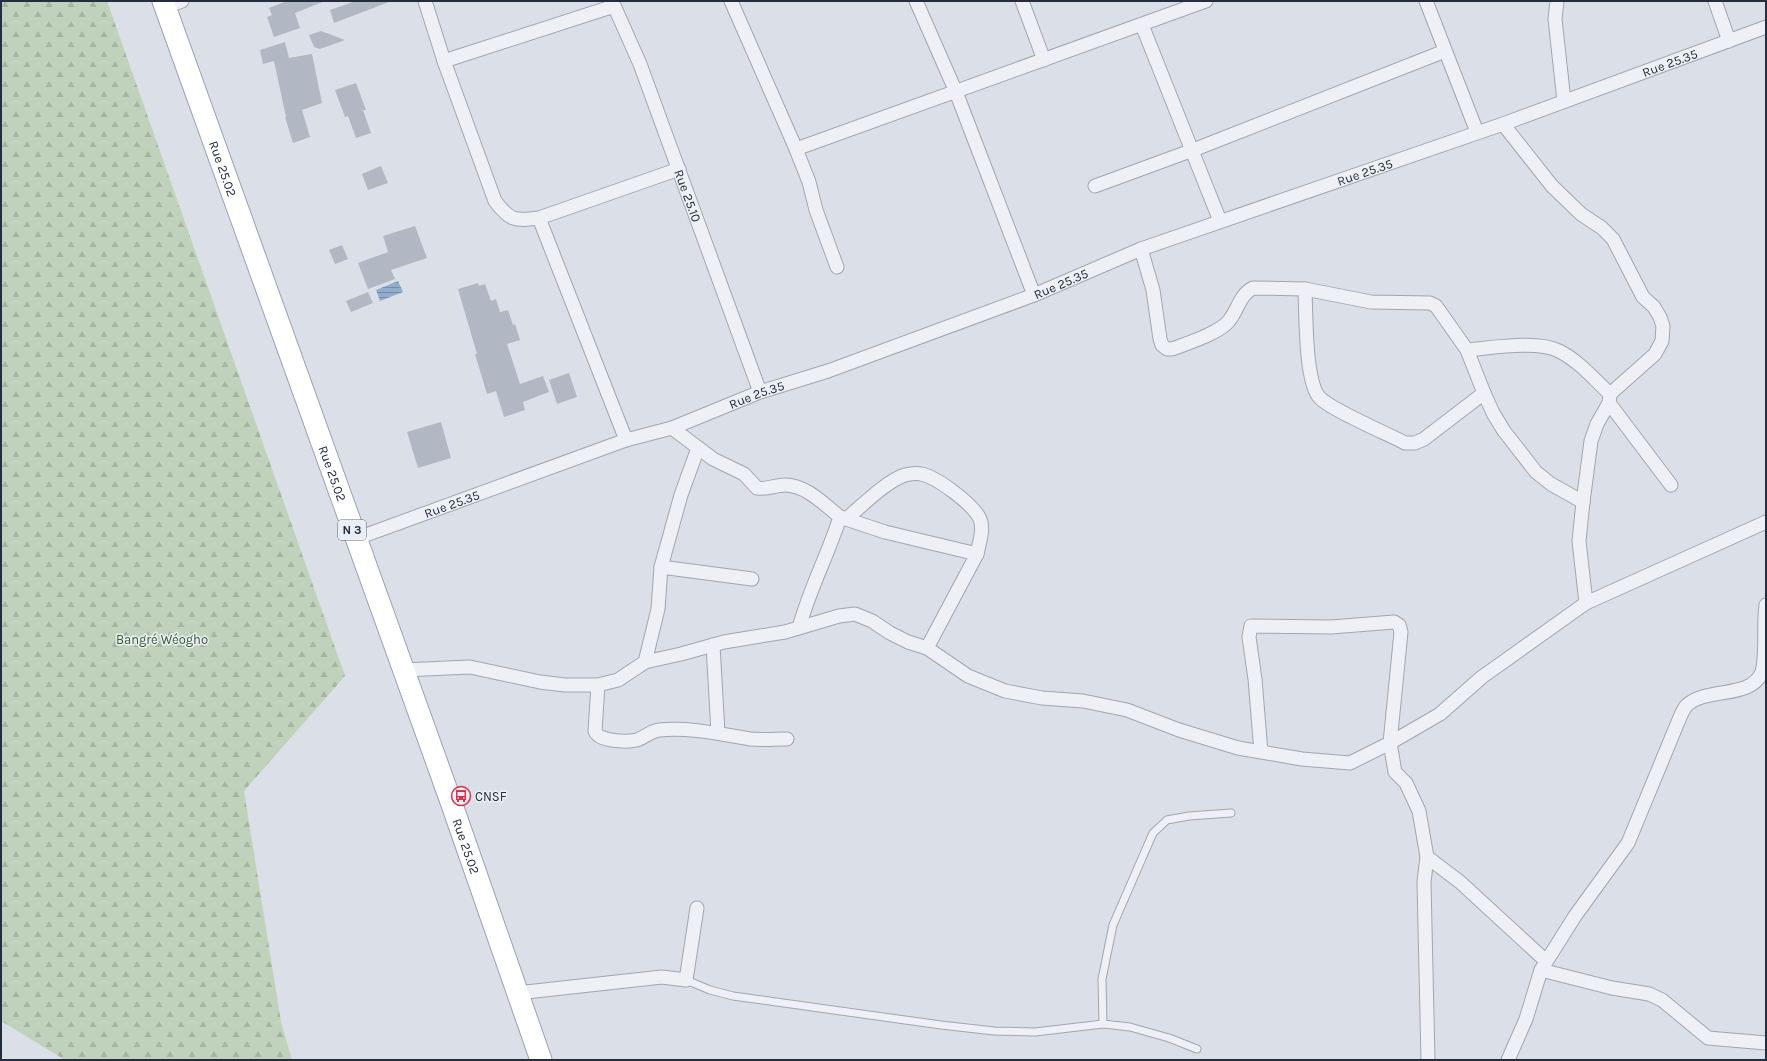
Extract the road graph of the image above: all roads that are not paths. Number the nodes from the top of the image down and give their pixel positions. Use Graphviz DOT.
graph roads {
  1 [pos="425,1"];
  2 [pos="731,1"];
  3 [pos="916,1"];
  4 [pos="1022,1"];
  5 [pos="1206,1"];
  6 [pos="1426,1"];
  7 [pos="1557,1"];
  8 [pos="1715,1"];
  9 [pos="170,3"];
  10 [pos="613,3"];
  11 [pos="1142,25"];
  12 [pos="1766,28"];
  13 [pos="1751,33"];
  14 [pos="1766,36"];
  15 [pos="1729,41"];
  16 [pos="1445,51"];
  17 [pos="1044,60"];
  18 [pos="444,61"];
  19 [pos="956,92"];
  20 [pos="1564,101"];
  21 [pos="1503,124"];
  22 [pos="1477,132"];
  23 [pos="796,149"];
  24 [pos="1193,150"];
  25 [pos="679,170"];
  26 [pos="1094,186"];
  27 [pos="539,218"];
  28 [pos="1220,221"];
  29 [pos="1141,249"];
  30 [pos="837,267"];
  31 [pos="1305,289"];
  32 [pos="1034,295"];
  33 [pos="1467,350"];
  34 [pos="760,392"];
  35 [pos="1484,393"];
  36 [pos="1610,399"];
  37 [pos="672,428"];
  38 [pos="626,440"];
  39 [pos="698,448"];
  40 [pos="1671,485"];
  41 [pos="1583,502"];
  42 [pos="843,518"];
  43 [pos="1766,522"];
  44 [pos="355,539"];
  45 [pos="977,554"];
  46 [pos="661,567"];
  47 [pos="752,579"];
  48 [pos="1586,603"];
  49 [pos="1766,605"];
  50 [pos="799,628"];
  51 [pos="713,645"];
  52 [pos="927,648"];
  53 [pos="645,662"];
  54 [pos="404,670"];
  55 [pos="598,685"];
  56 [pos="718,733"];
  57 [pos="787,739"];
  58 [pos="1390,743"];
  59 [pos="1261,752"];
  60 [pos="1231,812"];
  61 [pos="1427,857"];
  62 [pos="697,908"];
  63 [pos="1544,965"];
  64 [pos="686,980"];
  65 [pos="517,992"];
  66 [pos="1103,1024"];
  67 [pos="1766,1043"];
  68 [pos="1197,1049"];
  69 [pos="541,1060"];
  70 [pos="1428,1060"];
  71 [pos="1508,1060"];
  1 -- 18 [label="street"];
  2 -- 23 [label="street"];
  3 -- 19 [label="street"];
  4 -- 17 [label="street"];
  5 -- 11 [label="street"];
  6 -- 16 [label="street"];
  7 -- 20 [label="street"];
  8 -- 15 [label="street"];
  9 -- 44 [label="main road, Rue 25.02 / N 3"];
  10 -- 18 [label="street"];
  10 -- 25 [label="street, Rue 25.10"];
  11 -- 17 [label="street"];
  11 -- 24 [label="street"];
  12 -- 13 [label="street, Rue 25.35"];
  13 -- 14 [label="street"];
  13 -- 15 [label="street, Rue 25.35"];
  15 -- 20 [label="street, Rue 25.35"];
  16 -- 22 [label="street"];
  16 -- 24 [label="street"];
  17 -- 19 [label="street"];
  18 -- 27 [label="street"];
  19 -- 23 [label="street"];
  19 -- 32 [label="street"];
  20 -- 21 [label="street, Rue 25.35"];
  21 -- 22 [label="street, Rue 25.35"];
  21 -- 36 [label="street"];
  22 -- 28 [label="street, Rue 25.35"];
  23 -- 30 [label="street"];
  24 -- 26 [label="street"];
  24 -- 28 [label="street"];
  25 -- 27 [label="street"];
  25 -- 34 [label="street, Rue 25.10"];
  27 -- 38 [label="street"];
  28 -- 29 [label="street, Rue 25.35"];
  29 -- 31 [label="street"];
  29 -- 32 [label="street, Rue 25.35"];
  31 -- 33 [label="street"];
  31 -- 35 [label="street"];
  32 -- 34 [label="street, Rue 25.35"];
  33 -- 35 [label="street"];
  33 -- 36 [label="street"];
  34 -- 37 [label="street, Rue 25.35"];
  35 -- 41 [label="street"];
  36 -- 40 [label="street"];
  36 -- 41 [label="street"];
  37 -- 38 [label="street, Rue 25.35"];
  37 -- 39 [label="street"];
  38 -- 44 [label="street, Rue 25.35"];
  39 -- 42 [label="street"];
  39 -- 46 [label="street"];
  41 -- 48 [label="street"];
  42 -- 45 [label="street"];
  42 -- 45 [label="street"];
  42 -- 50 [label="street"];
  43 -- 48 [label="street"];
  44 -- 54 [label="main road, Rue 25.02 / N 3"];
  45 -- 52 [label="street"];
  46 -- 47 [label="street"];
  46 -- 53 [label="street"];
  48 -- 58 [label="street"];
  49 -- 63 [label="street"];
  50 -- 51 [label="street"];
  50 -- 52 [label="street"];
  51 -- 53 [label="street"];
  51 -- 56 [label="street"];
  52 -- 59 [label="street"];
  53 -- 55 [label="street"];
  54 -- 55 [label="street"];
  54 -- 65 [label="main road, Rue 25.02 / N 3"];
  55 -- 56 [label="street"];
  56 -- 57 [label="street"];
  58 -- 59 [label="street"];
  58 -- 59 [label="street"];
  58 -- 61 [label="street"];
  60 -- 66 [label="lane"];
  61 -- 63 [label="street"];
  61 -- 70 [label="street"];
  62 -- 64 [label="street"];
  63 -- 67 [label="street"];
  63 -- 71 [label="street"];
  64 -- 65 [label="street"];
  64 -- 66 [label="lane"];
  65 -- 69 [label="main road, Rue 25.02 / N 3"];
  66 -- 68 [label="lane"];
}
